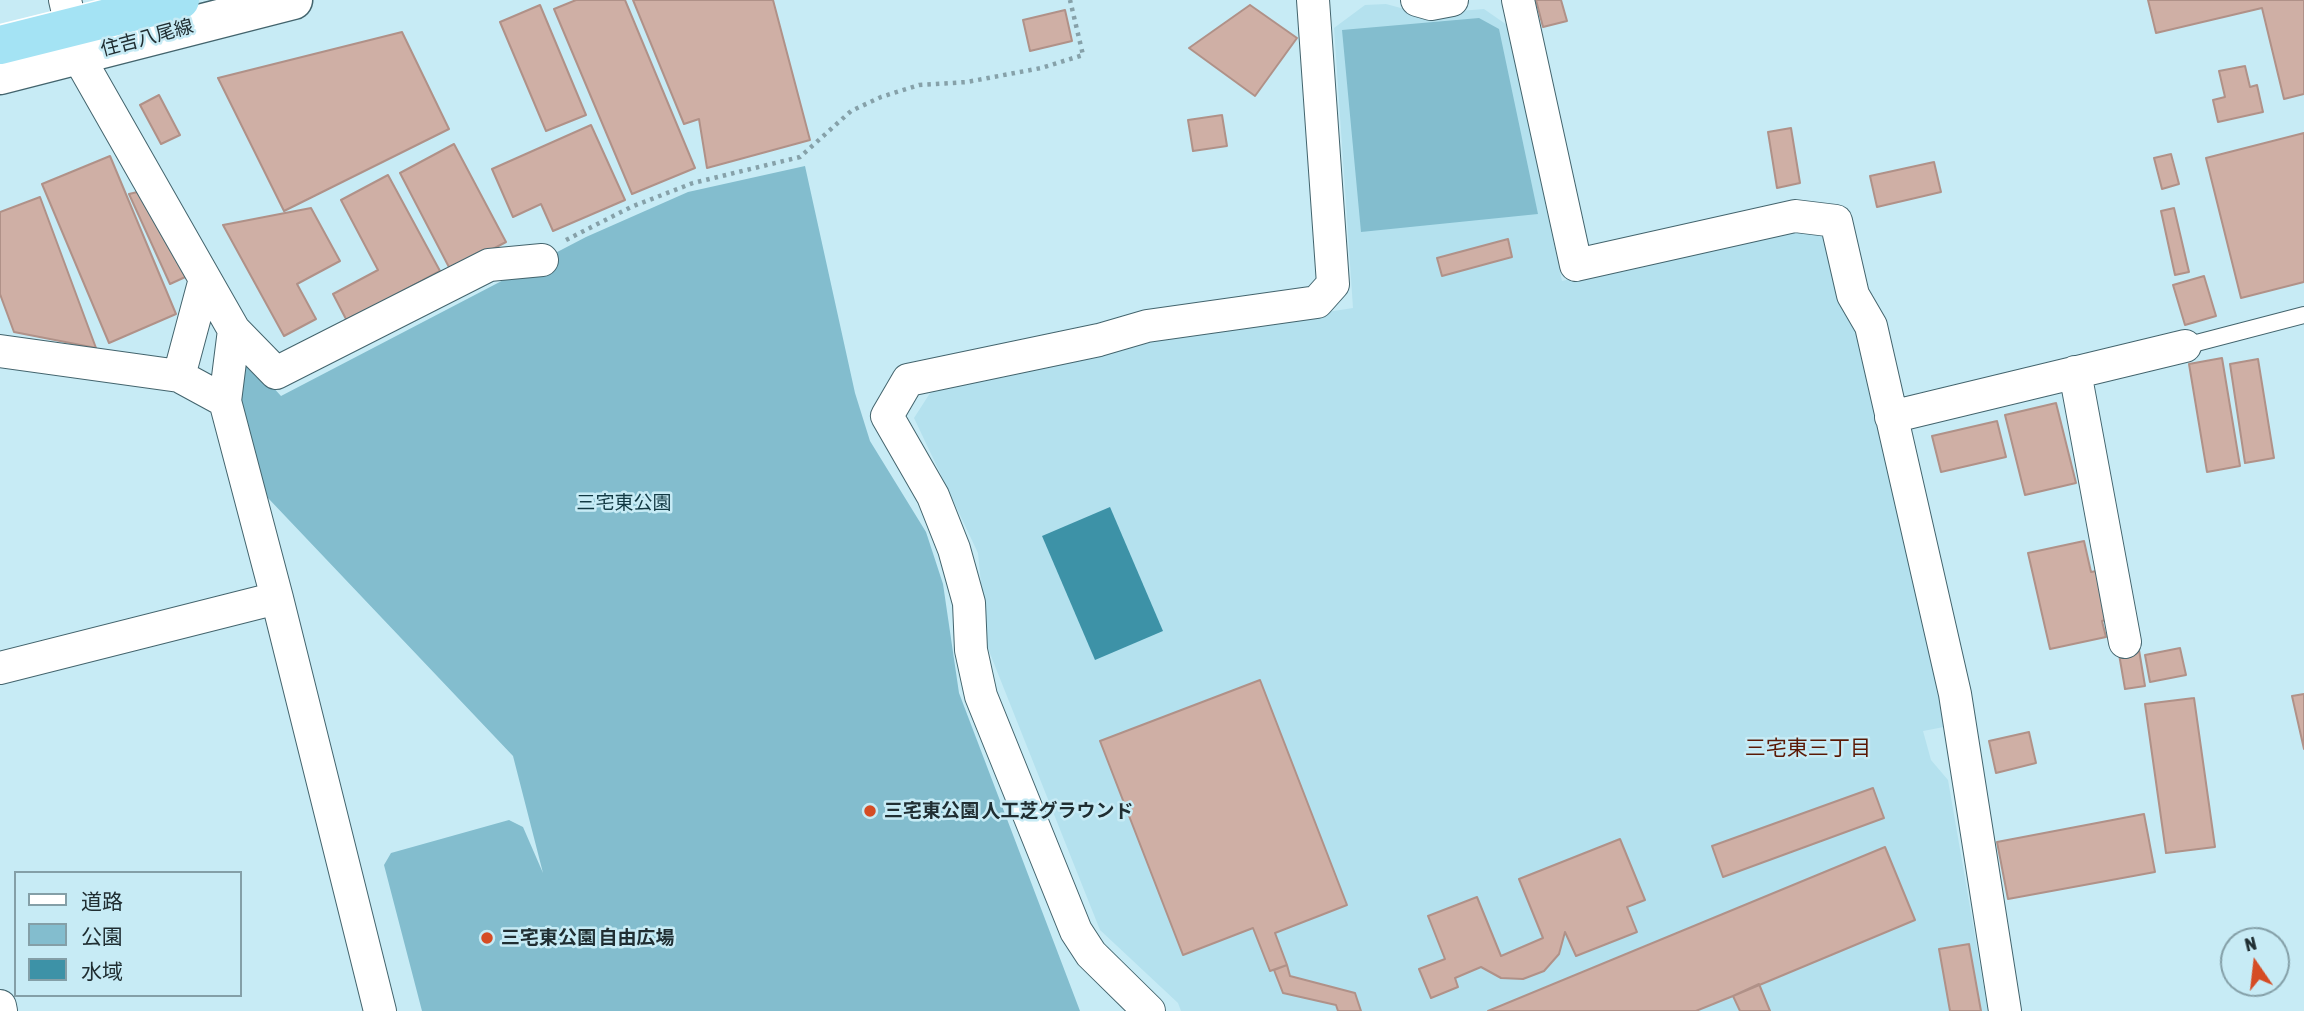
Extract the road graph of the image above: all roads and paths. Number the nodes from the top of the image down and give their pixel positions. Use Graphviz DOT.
graph roads {
  1 [pos="65,0"];
  2 [pos="180,0"];
  3 [pos="293,0"];
  4 [pos="1070,0"];
  5 [pos="1313,0"];
  6 [pos="1417,0"];
  7 [pos="1452,0"];
  8 [pos="1518,0"];
  9 [pos="0,45"];
  10 [pos="78,56"];
  11 [pos="0,75"];
  12 [pos="533,261"];
  13 [pos="205,279"];
  14 [pos="2304,314"];
  15 [pos="234,330"];
  16 [pos="2185,346"];
  17 [pos="0,351"];
  18 [pos="2074,372"];
  19 [pos="179,376"];
  20 [pos="225,401"];
  21 [pos="1891,416"];
  22 [pos="277,598"];
  23 [pos="2125,642"];
  24 [pos="0,668"];
  25 [pos="0,1006"];
  26 [pos="1,1011"];
  27 [pos="380,1011"];
  28 [pos="1149,1011"];
  29 [pos="2005,1011"];
  1 -- 10 [label="street"];
  2 -- 9 [label="highway, bridge"];
  3 -- 10 [label="main road, 住吉八尾線"];
  4 -- 12 [label="path"];
  5 -- 28 [label="street"];
  6 -- 7 [label="street"];
  8 -- 21 [label="street"];
  10 -- 11 [label="main road, 住吉八尾線"];
  10 -- 13 [label="street"];
  12 -- 15 [label="street"];
  13 -- 15 [label="street"];
  13 -- 19 [label="street"];
  14 -- 16 [label="lane"];
  15 -- 20 [label="street"];
  16 -- 18 [label="street"];
  17 -- 19 [label="street"];
  18 -- 21 [label="street"];
  18 -- 23 [label="street"];
  19 -- 20 [label="street"];
  20 -- 22 [label="street"];
  21 -- 29 [label="street"];
  22 -- 24 [label="street"];
  22 -- 27 [label="street"];
  25 -- 26 [label="street"];
}
